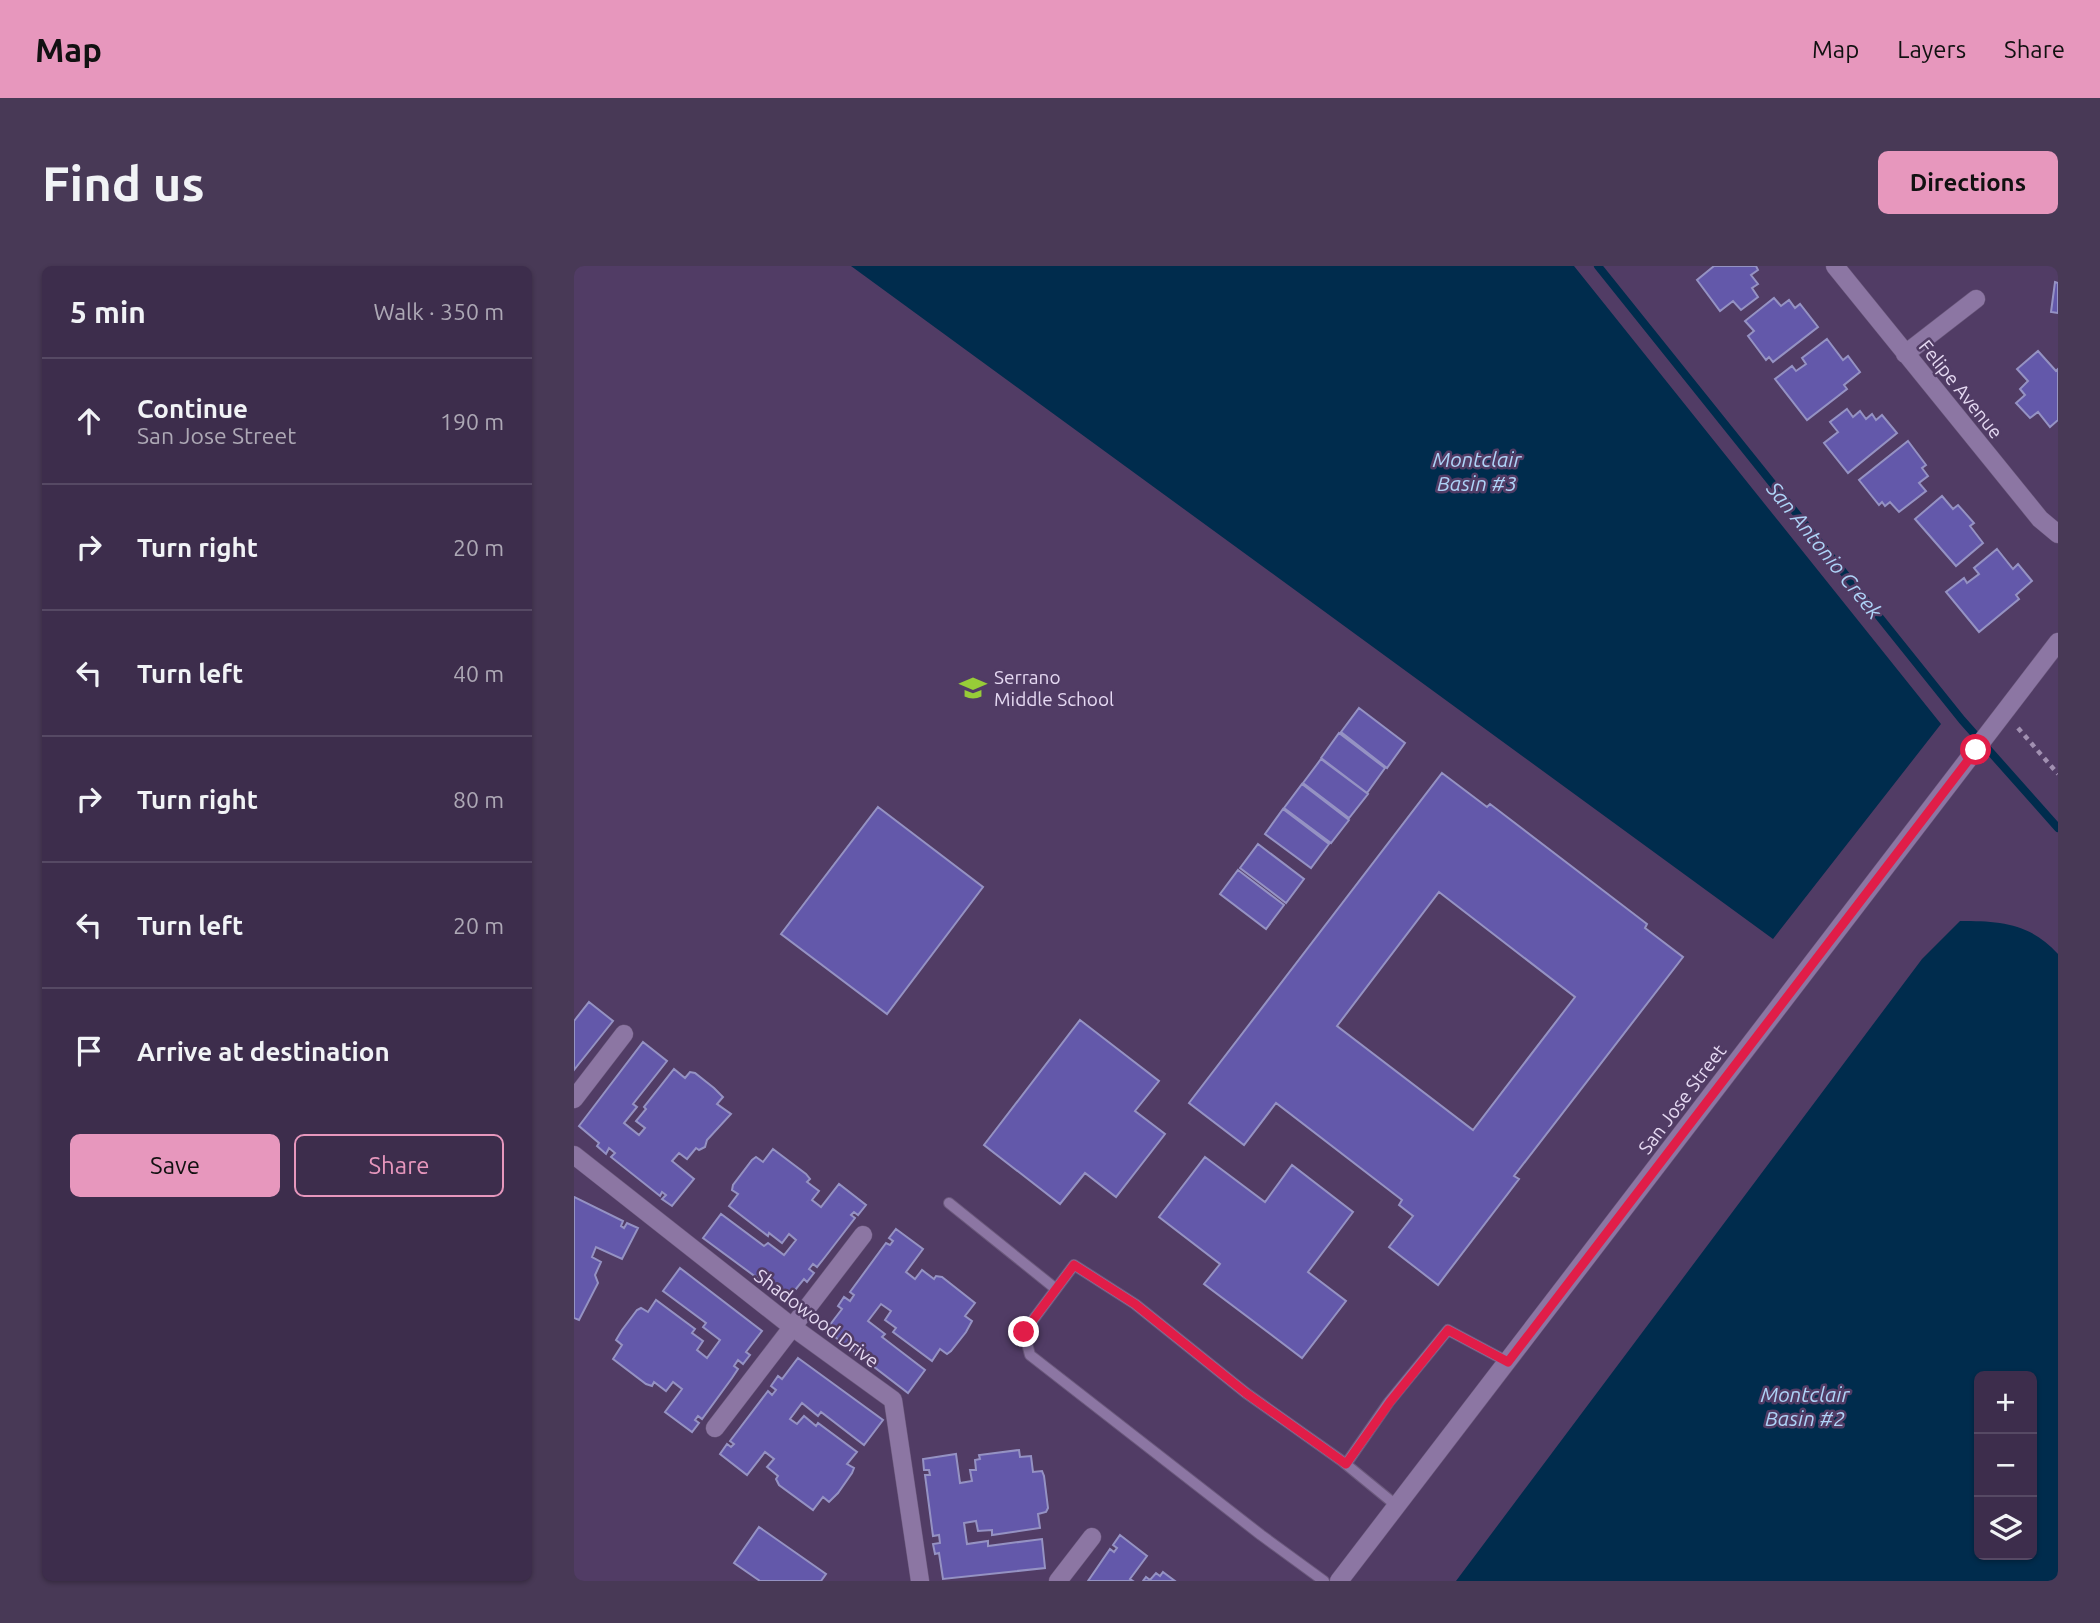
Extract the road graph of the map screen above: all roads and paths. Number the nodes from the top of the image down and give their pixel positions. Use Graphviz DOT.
graph roads {
  1 [pos="1835,266"];
  2 [pos="1976,299"];
  3 [pos="1905,354"];
  4 [pos="2058,534"];
  5 [pos="2058,642"];
  6 [pos="2018,729"];
  7 [pos="2058,774"];
  8 [pos="624,1034"];
  9 [pos="574,1099"];
  10 [pos="574,1154"];
  11 [pos="949,1203"];
  12 [pos="863,1235"];
  13 [pos="1056,1289"];
  14 [pos="792,1326"];
  15 [pos="1508,1362"];
  16 [pos="715,1428"];
  17 [pos="1346,1464"];
  18 [pos="1397,1506"];
  19 [pos="1092,1537"];
  20 [pos="920,1581"];
  21 [pos="1058,1581"];
  22 [pos="1324,1581"];
  23 [pos="1339,1581"];
  1 -- 3 [label="street, Felipe Avenue"];
  2 -- 3 [label="street"];
  3 -- 4 [label="street, Felipe Avenue"];
  5 -- 15 [label="street, San Jose Street"];
  6 -- 7 [label="path"];
  8 -- 9 [label="street"];
  10 -- 14 [label="street, Shadowood Drive"];
  11 -- 13 [label="lane"];
  12 -- 14 [label="street"];
  13 -- 17 [label="lane"];
  13 -- 22 [label="lane"];
  14 -- 16 [label="street"];
  14 -- 20 [label="street, Shadowood Drive"];
  15 -- 17 [label="lane"];
  15 -- 18 [label="street, San Jose Street"];
  17 -- 18 [label="lane"];
  18 -- 23 [label="street, San Jose Street"];
  19 -- 21 [label="street"];
}
